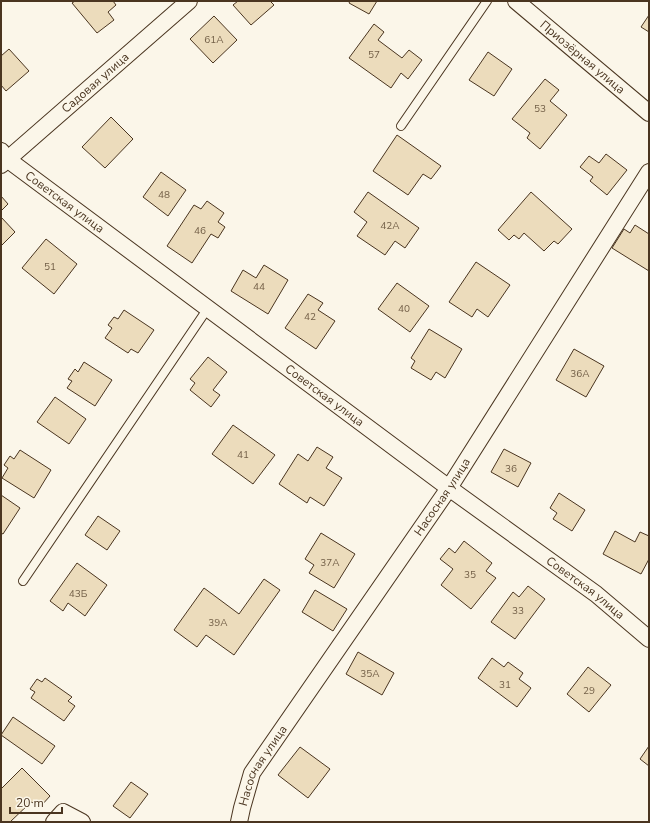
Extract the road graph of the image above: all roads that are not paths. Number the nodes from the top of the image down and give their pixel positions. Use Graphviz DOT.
graph roads {
  1 [pos="189,1"];
  2 [pos="486,1"];
  3 [pos="516,1"];
  4 [pos="649,113"];
  5 [pos="401,126"];
  6 [pos="3,158"];
  7 [pos="649,172"];
  8 [pos="208,308"];
  9 [pos="449,488"];
  10 [pos="23,581"];
  11 [pos="649,639"];
  12 [pos="54,822"];
  13 [pos="82,822"];
  14 [pos="239,822"];
  1 -- 6 [label="street, Садовая улица"];
  2 -- 5 [label="lane"];
  3 -- 4 [label="street, Приозёрная улица"];
  6 -- 8 [label="street, Советская улица"];
  7 -- 9 [label="street, Насосная улица"];
  8 -- 9 [label="street, Советская улица"];
  8 -- 10 [label="lane"];
  9 -- 11 [label="street, Советская улица"];
  9 -- 14 [label="street, Насосная улица"];
  12 -- 13 [label="street"];
}
